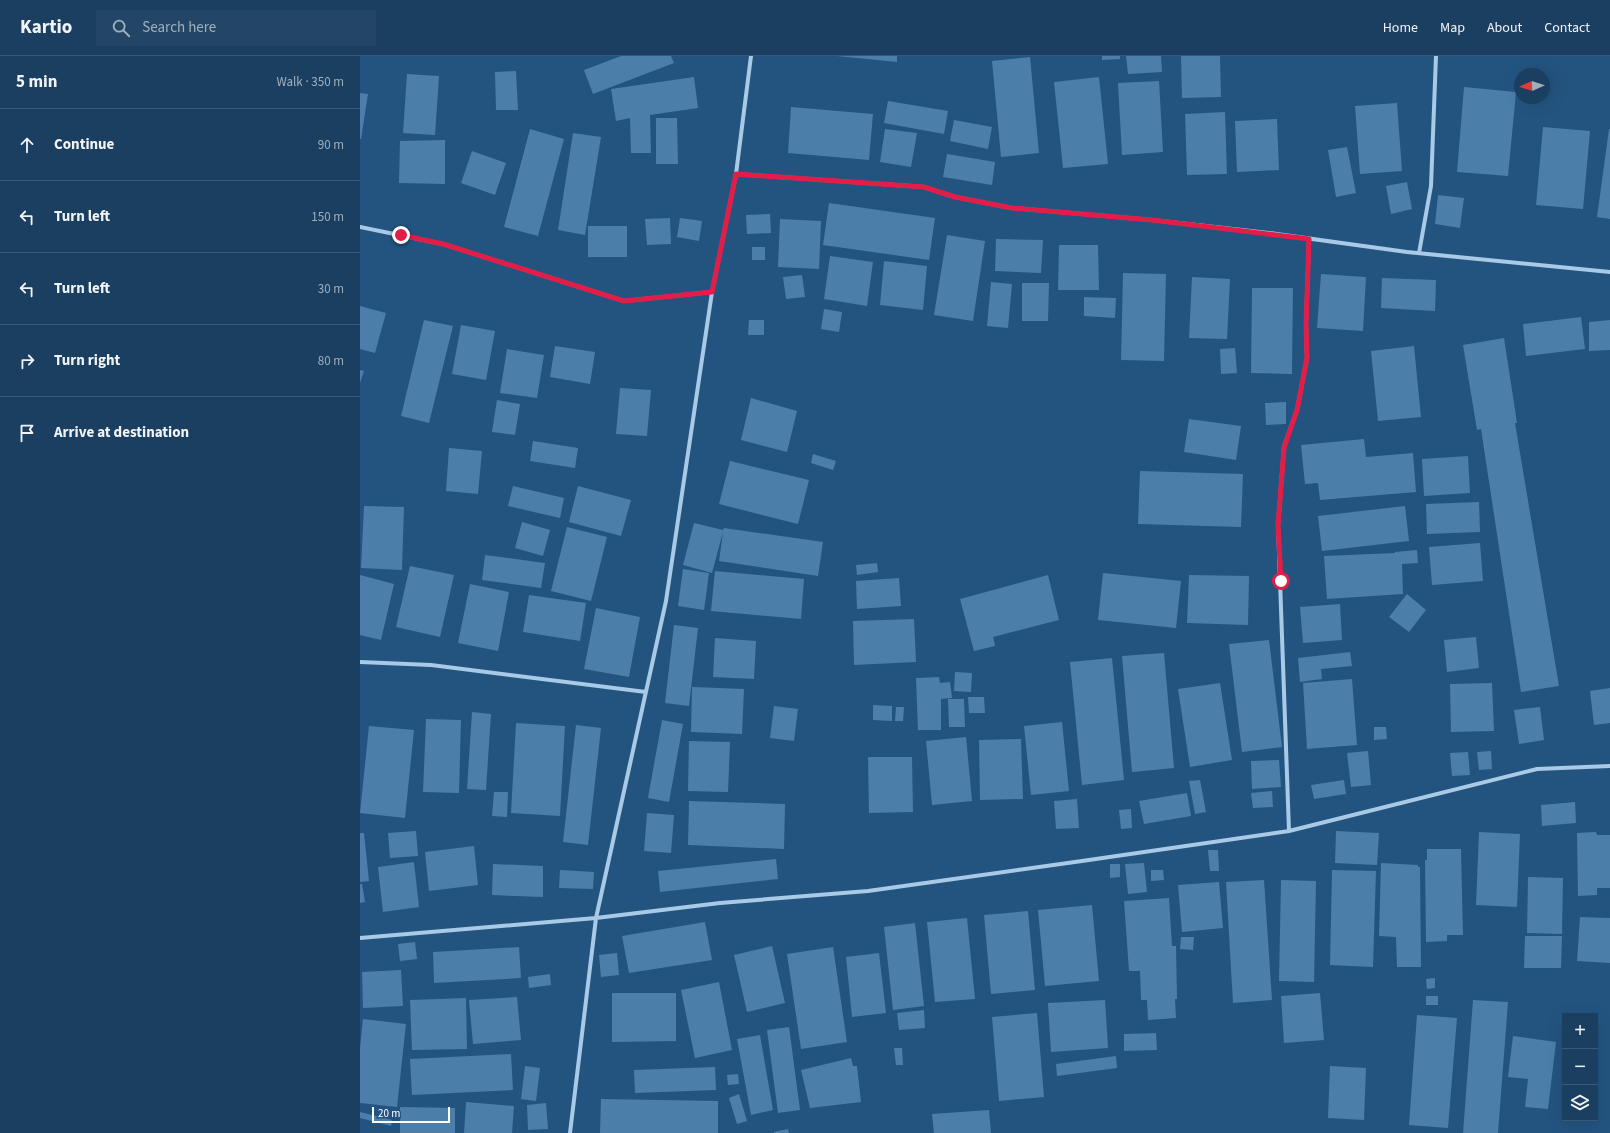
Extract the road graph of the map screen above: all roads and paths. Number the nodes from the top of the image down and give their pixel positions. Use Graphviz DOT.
graph roads {
  1 [pos="751,56"];
  2 [pos="1436,56"];
  3 [pos="736,174"];
  4 [pos="360,227"];
  5 [pos="1309,239"];
  6 [pos="1419,253"];
  7 [pos="1610,272"];
  8 [pos="712,292"];
  9 [pos="360,662"];
  10 [pos="646,692"];
  11 [pos="1610,766"];
  12 [pos="1289,831"];
  13 [pos="596,918"];
  14 [pos="360,938"];
  15 [pos="570,1133"];
  1 -- 3 [label="street"];
  2 -- 6 [label="street"];
  3 -- 5 [label="street"];
  3 -- 8 [label="street"];
  4 -- 8 [label="street"];
  5 -- 6 [label="street"];
  5 -- 12 [label="street"];
  6 -- 7 [label="street"];
  8 -- 10 [label="street"];
  9 -- 10 [label="street"];
  10 -- 13 [label="street"];
  11 -- 12 [label="street"];
  12 -- 13 [label="street"];
  13 -- 14 [label="street"];
  13 -- 15 [label="street"];
}
